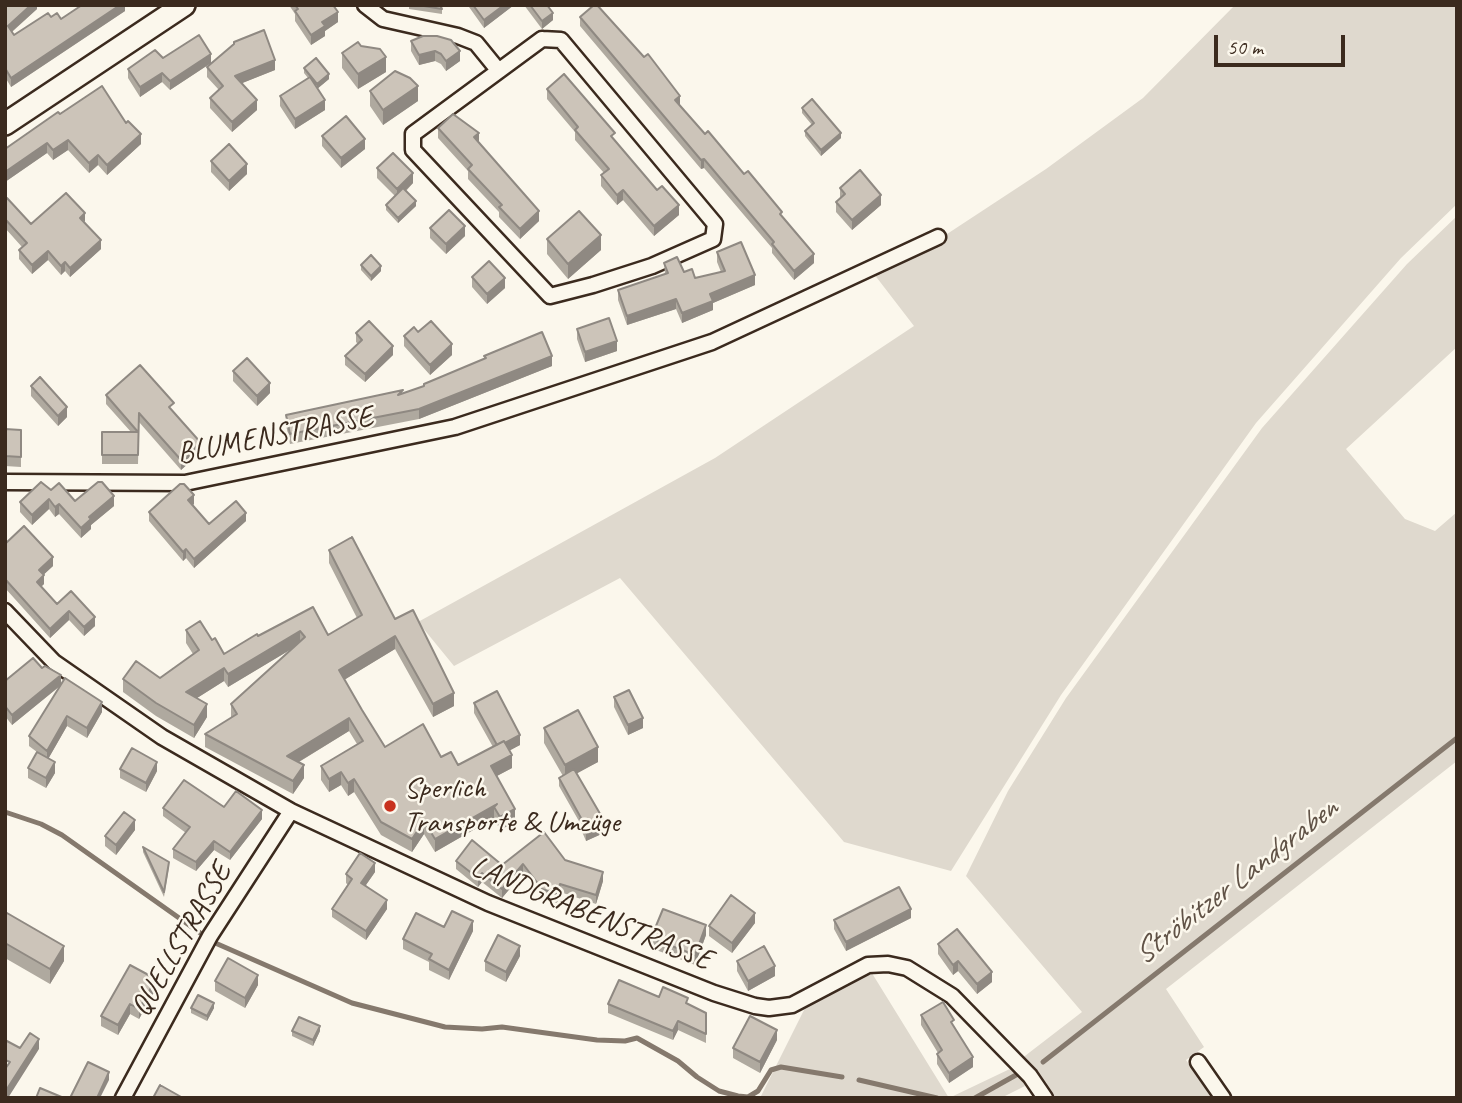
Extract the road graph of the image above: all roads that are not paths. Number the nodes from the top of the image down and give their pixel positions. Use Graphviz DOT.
graph roads {
  1 [pos="184,5"];
  2 [pos="365,5"];
  3 [pos="498,70"];
  4 [pos="5,124"];
  5 [pos="938,237"];
  6 [pos="5,482"];
  7 [pos="5,611"];
  8 [pos="291,811"];
  9 [pos="1198,1062"];
  10 [pos="123,1098"];
  11 [pos="1045,1098"];
  12 [pos="1223,1098"];
  1 -- 4 [label="main road"];
  2 -- 3 [label="street"];
  3 -- 3 [label="street"];
  5 -- 6 [label="street, BLUMENSTRASSE"];
  7 -- 8 [label="street, LANDGRABENSTRASSE"];
  8 -- 10 [label="street, QUELLSTRASSE"];
  8 -- 11 [label="street, LANDGRABENSTRASSE"];
  9 -- 12 [label="street"];
}
